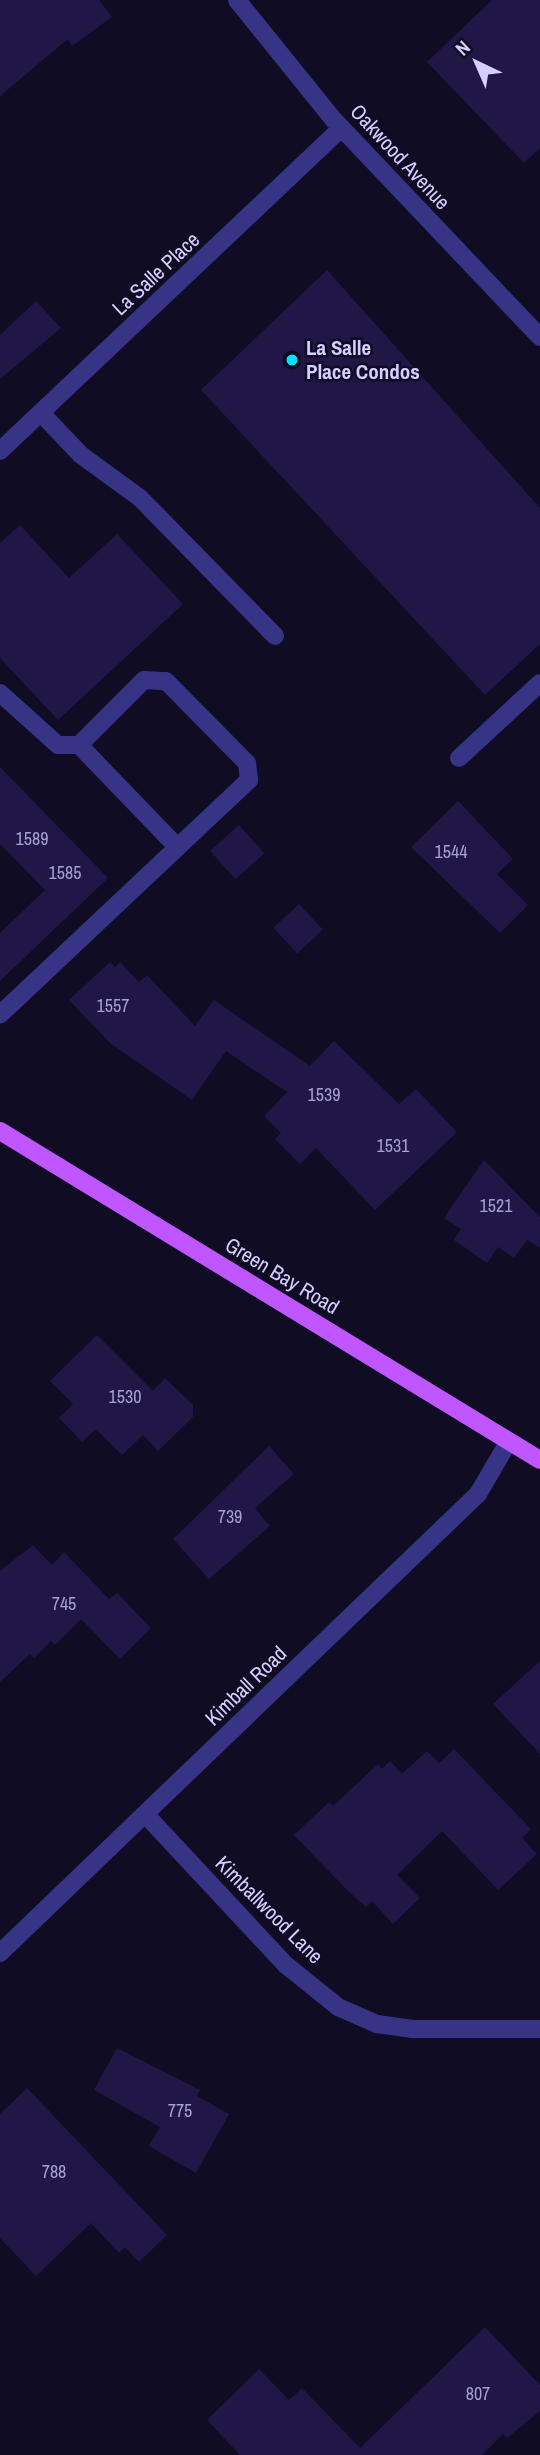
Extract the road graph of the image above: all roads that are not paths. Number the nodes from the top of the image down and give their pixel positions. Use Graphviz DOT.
graph roads {
  1 [pos="237,0"];
  2 [pos="341,128"];
  3 [pos="540,337"];
  4 [pos="41,412"];
  5 [pos="0,451"];
  6 [pos="275,636"];
  7 [pos="540,683"];
  8 [pos="0,693"];
  9 [pos="79,745"];
  10 [pos="459,758"];
  11 [pos="177,847"];
  12 [pos="0,1015"];
  13 [pos="0,1131"];
  14 [pos="509,1441"];
  15 [pos="540,1460"];
  16 [pos="145,1814"];
  17 [pos="0,1953"];
  18 [pos="540,2029"];
  1 -- 2 [label="street, Oakwood Avenue"];
  2 -- 3 [label="street, Oakwood Avenue"];
  2 -- 4 [label="street, La Salle Place"];
  4 -- 5 [label="street, La Salle Place"];
  4 -- 6 [label="street"];
  7 -- 10 [label="street"];
  8 -- 9 [label="street"];
  9 -- 11 [label="street"];
  9 -- 11 [label="street"];
  11 -- 12 [label="street"];
  13 -- 14 [label="main road, Green Bay Road"];
  14 -- 15 [label="main road, Green Bay Road"];
  14 -- 16 [label="street, Kimball Road"];
  16 -- 17 [label="street, Kimball Road"];
  16 -- 18 [label="street, Kimballwood Lane"];
}
